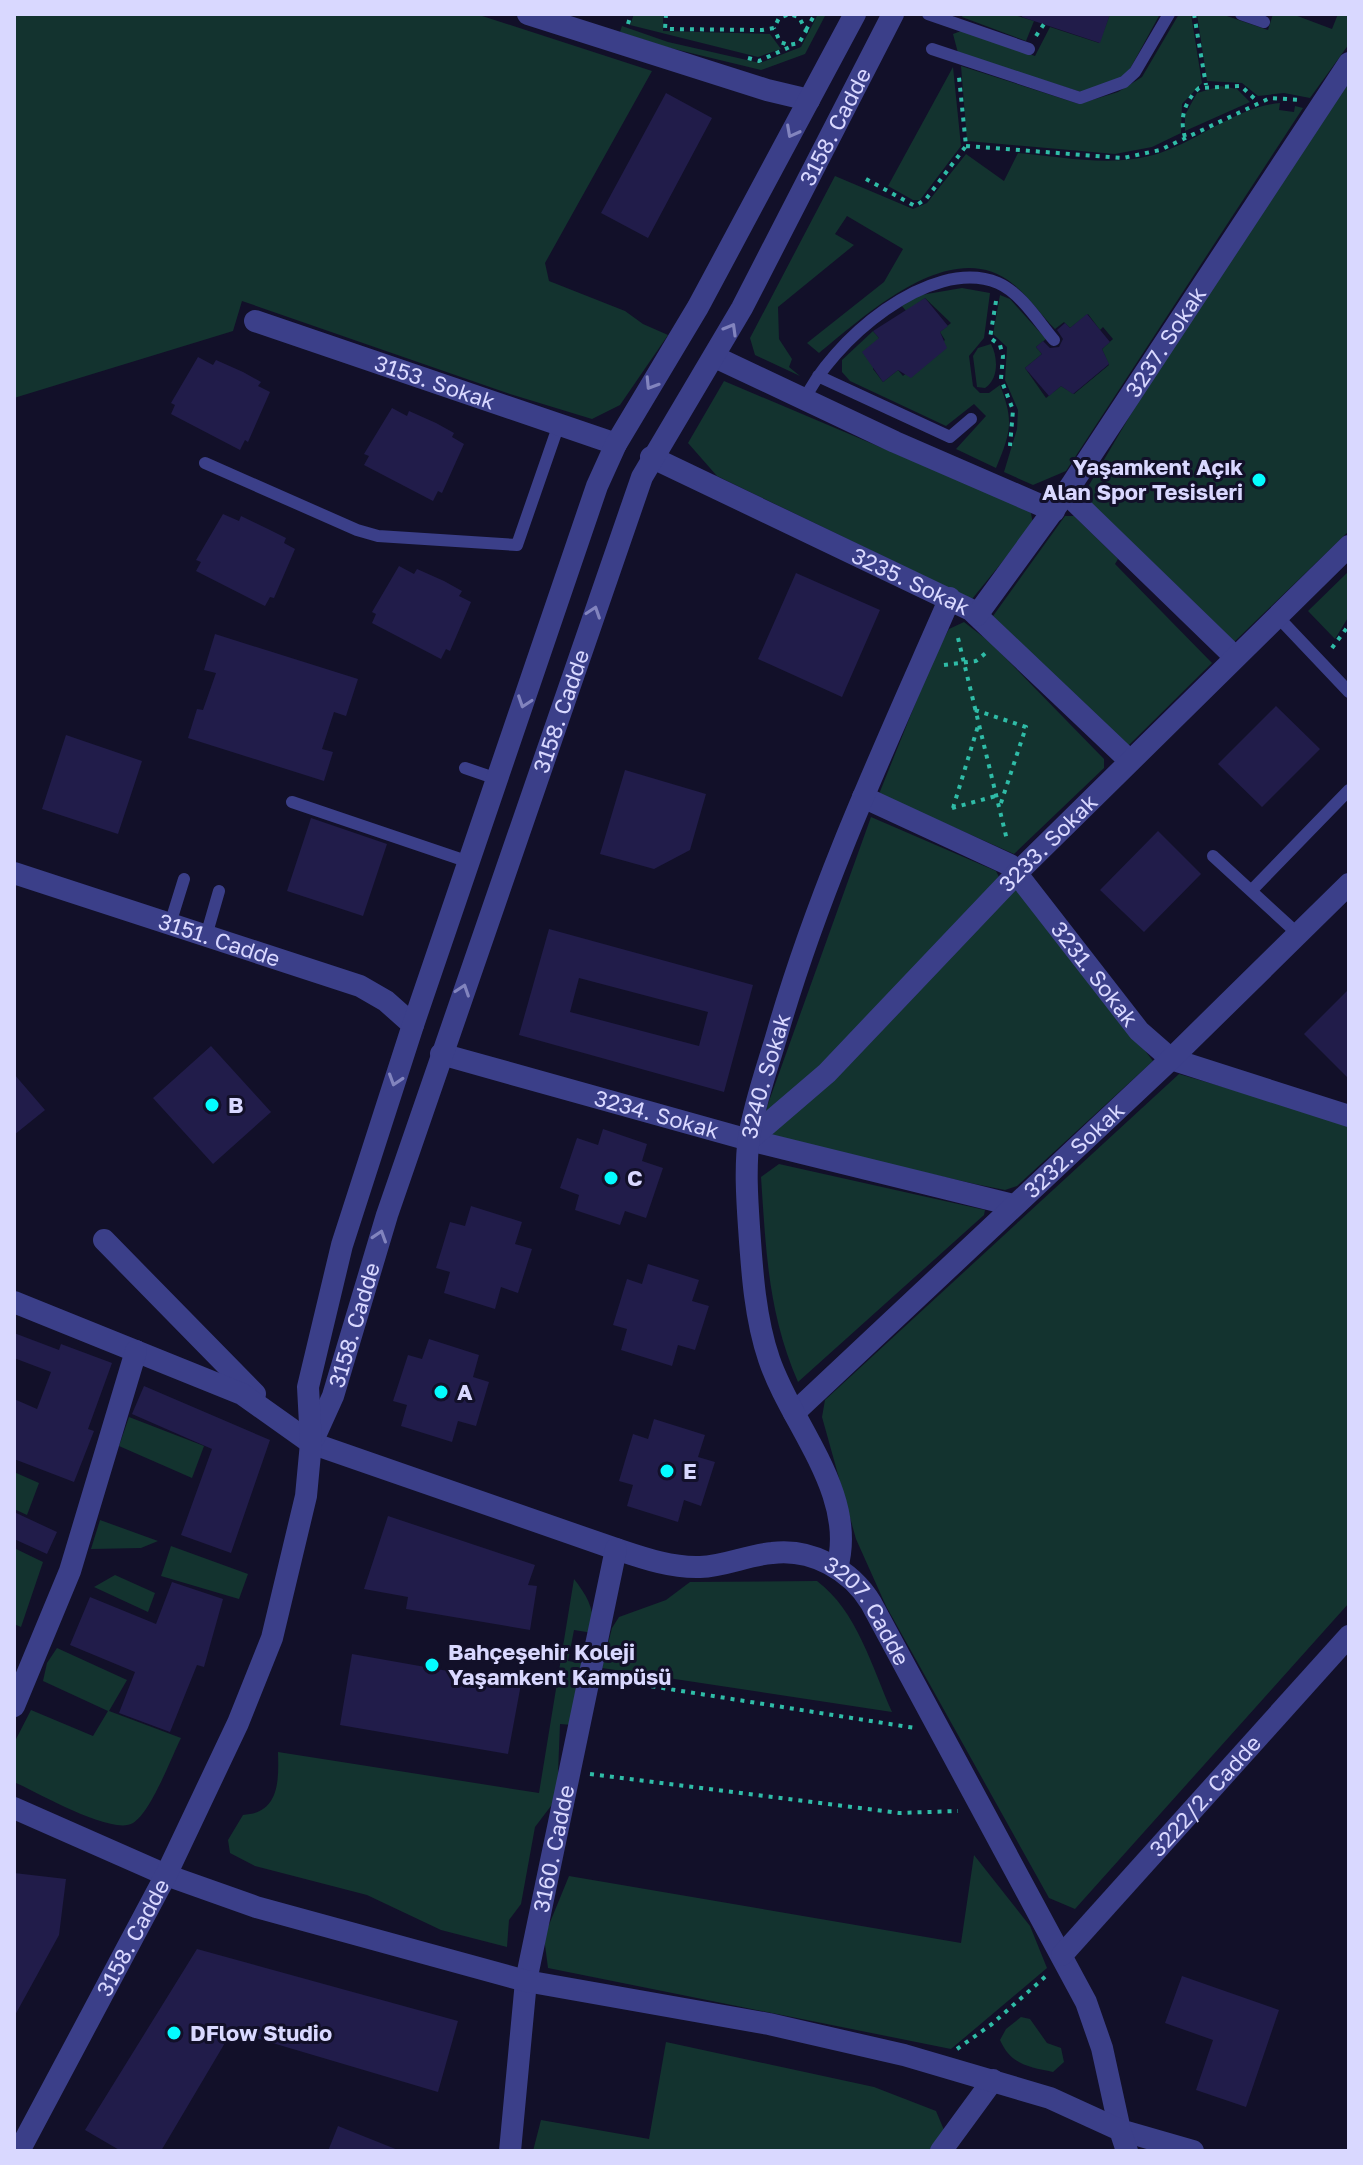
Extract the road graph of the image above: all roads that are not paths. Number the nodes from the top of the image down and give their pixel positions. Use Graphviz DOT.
graph roads {
  1 [pos="528,14"];
  2 [pos="855,14"];
  3 [pos="893,14"];
  4 [pos="928,14"];
  5 [pos="1169,14"];
  6 [pos="1241,14"];
  7 [pos="1264,22"];
  8 [pos="932,49"];
  9 [pos="1029,49"];
  10 [pos="1349,63"];
  11 [pos="809,100"];
  12 [pos="255,321"];
  13 [pos="1054,340"];
  14 [pos="715,357"];
  15 [pos="818,376"];
  16 [pos="804,401"];
  17 [pos="971,419"];
  18 [pos="559,424"];
  19 [pos="616,444"];
  20 [pos="651,457"];
  21 [pos="205,463"];
  22 [pos="1060,502"];
  23 [pos="1349,546"];
  24 [pos="949,600"];
  25 [pos="977,615"];
  26 [pos="1277,616"];
  27 [pos="1235,657"];
  28 [pos="1349,692"];
  29 [pos="1130,761"];
  30 [pos="465,768"];
  31 [pos="497,779"];
  32 [pos="1349,790"];
  33 [pos="863,797"];
  34 [pos="292,802"];
  35 [pos="1213,856"];
  36 [pos="469,862"];
  37 [pos="1016,871"];
  38 [pos="14,873"];
  39 [pos="184,879"];
  40 [pos="1349,884"];
  41 [pos="219,891"];
  42 [pos="1251,891"];
  43 [pos="170,924"];
  44 [pos="1298,934"];
  45 [pos="206,936"];
  46 [pos="413,1025"];
  47 [pos="441,1054"];
  48 [pos="1171,1059"];
  49 [pos="1349,1116"];
  50 [pos="749,1140"];
  51 [pos="1013,1205"];
  52 [pos="104,1240"];
  53 [pos="14,1302"];
  54 [pos="136,1351"];
  55 [pos="794,1413"];
  56 [pos="276,1415"];
  57 [pos="311,1443"];
  58 [pos="616,1549"];
  59 [pos="837,1568"];
  60 [pos="1347,1640"];
  61 [pos="14,1706"];
  62 [pos="14,1808"];
  63 [pos="166,1875"];
  64 [pos="1062,1955"];
  65 [pos="526,1981"];
  66 [pos="993,2080"];
  67 [pos="1124,2140"];
  68 [pos="19,2151"];
  69 [pos="510,2151"];
  70 [pos="941,2151"];
  71 [pos="1193,2151"];
  1 -- 11 [label="street"];
  2 -- 11 [label="street, 3158. Cadde"];
  14 -- 3 [label="street, 3158. Cadde, one-way"];
  4 -- 9 [label="lane"];
  5 -- 8 [label="lane"];
  6 -- 7 [label="lane"];
  10 -- 22 [label="street, 3237. Sokak"];
  11 -- 19 [label="street, 3158. Cadde, one-way"];
  12 -- 18 [label="street, 3153. Sokak"];
  13 -- 15 [label="lane"];
  14 -- 16 [label="street"];
  14 -- 20 [label="street, 3158. Cadde"];
  15 -- 16 [label="lane"];
  15 -- 17 [label="lane"];
  16 -- 22 [label="street"];
  18 -- 19 [label="street, 3153. Sokak"];
  18 -- 21 [label="lane"];
  19 -- 20 [label="street, 3235. Sokak"];
  19 -- 31 [label="street, 3158. Cadde, one-way"];
  20 -- 24 [label="street, 3235. Sokak"];
  47 -- 20 [label="street, 3158. Cadde, one-way"];
  22 -- 25 [label="street, 3237. Sokak"];
  22 -- 27 [label="street"];
  23 -- 26 [label="street, 3233. Sokak"];
  24 -- 25 [label="street, 3235. Sokak"];
  24 -- 33 [label="street, 3240. Sokak"];
  25 -- 29 [label="street, 3235. Sokak"];
  26 -- 27 [label="street, 3233. Sokak"];
  26 -- 28 [label="lane"];
  27 -- 29 [label="street, 3233. Sokak"];
  29 -- 37 [label="street, 3233. Sokak"];
  30 -- 31 [label="lane"];
  31 -- 36 [label="street, 3158. Cadde"];
  32 -- 42 [label="lane"];
  33 -- 37 [label="street, 3231. Sokak"];
  33 -- 50 [label="street, 3240. Sokak"];
  34 -- 36 [label="lane"];
  35 -- 42 [label="lane"];
  36 -- 46 [label="street, 3158. Cadde"];
  37 -- 48 [label="street, 3231. Sokak"];
  37 -- 50 [label="street, 3233. Sokak"];
  38 -- 43 [label="street, 3151. Cadde"];
  39 -- 43 [label="lane"];
  40 -- 44 [label="street, 3232. Sokak"];
  41 -- 45 [label="lane"];
  42 -- 44 [label="lane"];
  43 -- 45 [label="street, 3151. Cadde"];
  44 -- 48 [label="street, 3232. Sokak"];
  45 -- 46 [label="street, 3151. Cadde"];
  46 -- 47 [label="street, 3151. Cadde"];
  46 -- 57 [label="street, 3158. Cadde, one-way"];
  47 -- 50 [label="street, 3234. Sokak"];
  57 -- 47 [label="street, 3158. Cadde, one-way"];
  48 -- 49 [label="street, 3231. Sokak"];
  48 -- 51 [label="street, 3232. Sokak"];
  50 -- 51 [label="street, 3234. Sokak"];
  50 -- 55 [label="street, 3240. Sokak"];
  51 -- 55 [label="street, 3232. Sokak"];
  52 -- 56 [label="street"];
  53 -- 54 [label="street"];
  54 -- 56 [label="street"];
  54 -- 61 [label="street"];
  55 -- 59 [label="street, 3240. Sokak"];
  56 -- 57 [label="street, 3207. Cadde"];
  57 -- 58 [label="street, 3207. Cadde"];
  57 -- 63 [label="street, 3158. Cadde"];
  58 -- 59 [label="street, 3207. Cadde"];
  58 -- 65 [label="street, 3160. Cadde"];
  59 -- 64 [label="street, 3207. Cadde"];
  60 -- 64 [label="street, 3222/2. Cadde"];
  62 -- 63 [label="street"];
  63 -- 65 [label="street"];
  63 -- 68 [label="street, 3158. Cadde"];
  64 -- 67 [label="street, 3207. Cadde"];
  65 -- 66 [label="street"];
  65 -- 69 [label="street, 3160. Cadde"];
  66 -- 67 [label="street"];
  66 -- 70 [label="street"];
  67 -- 71 [label="street"];
}
